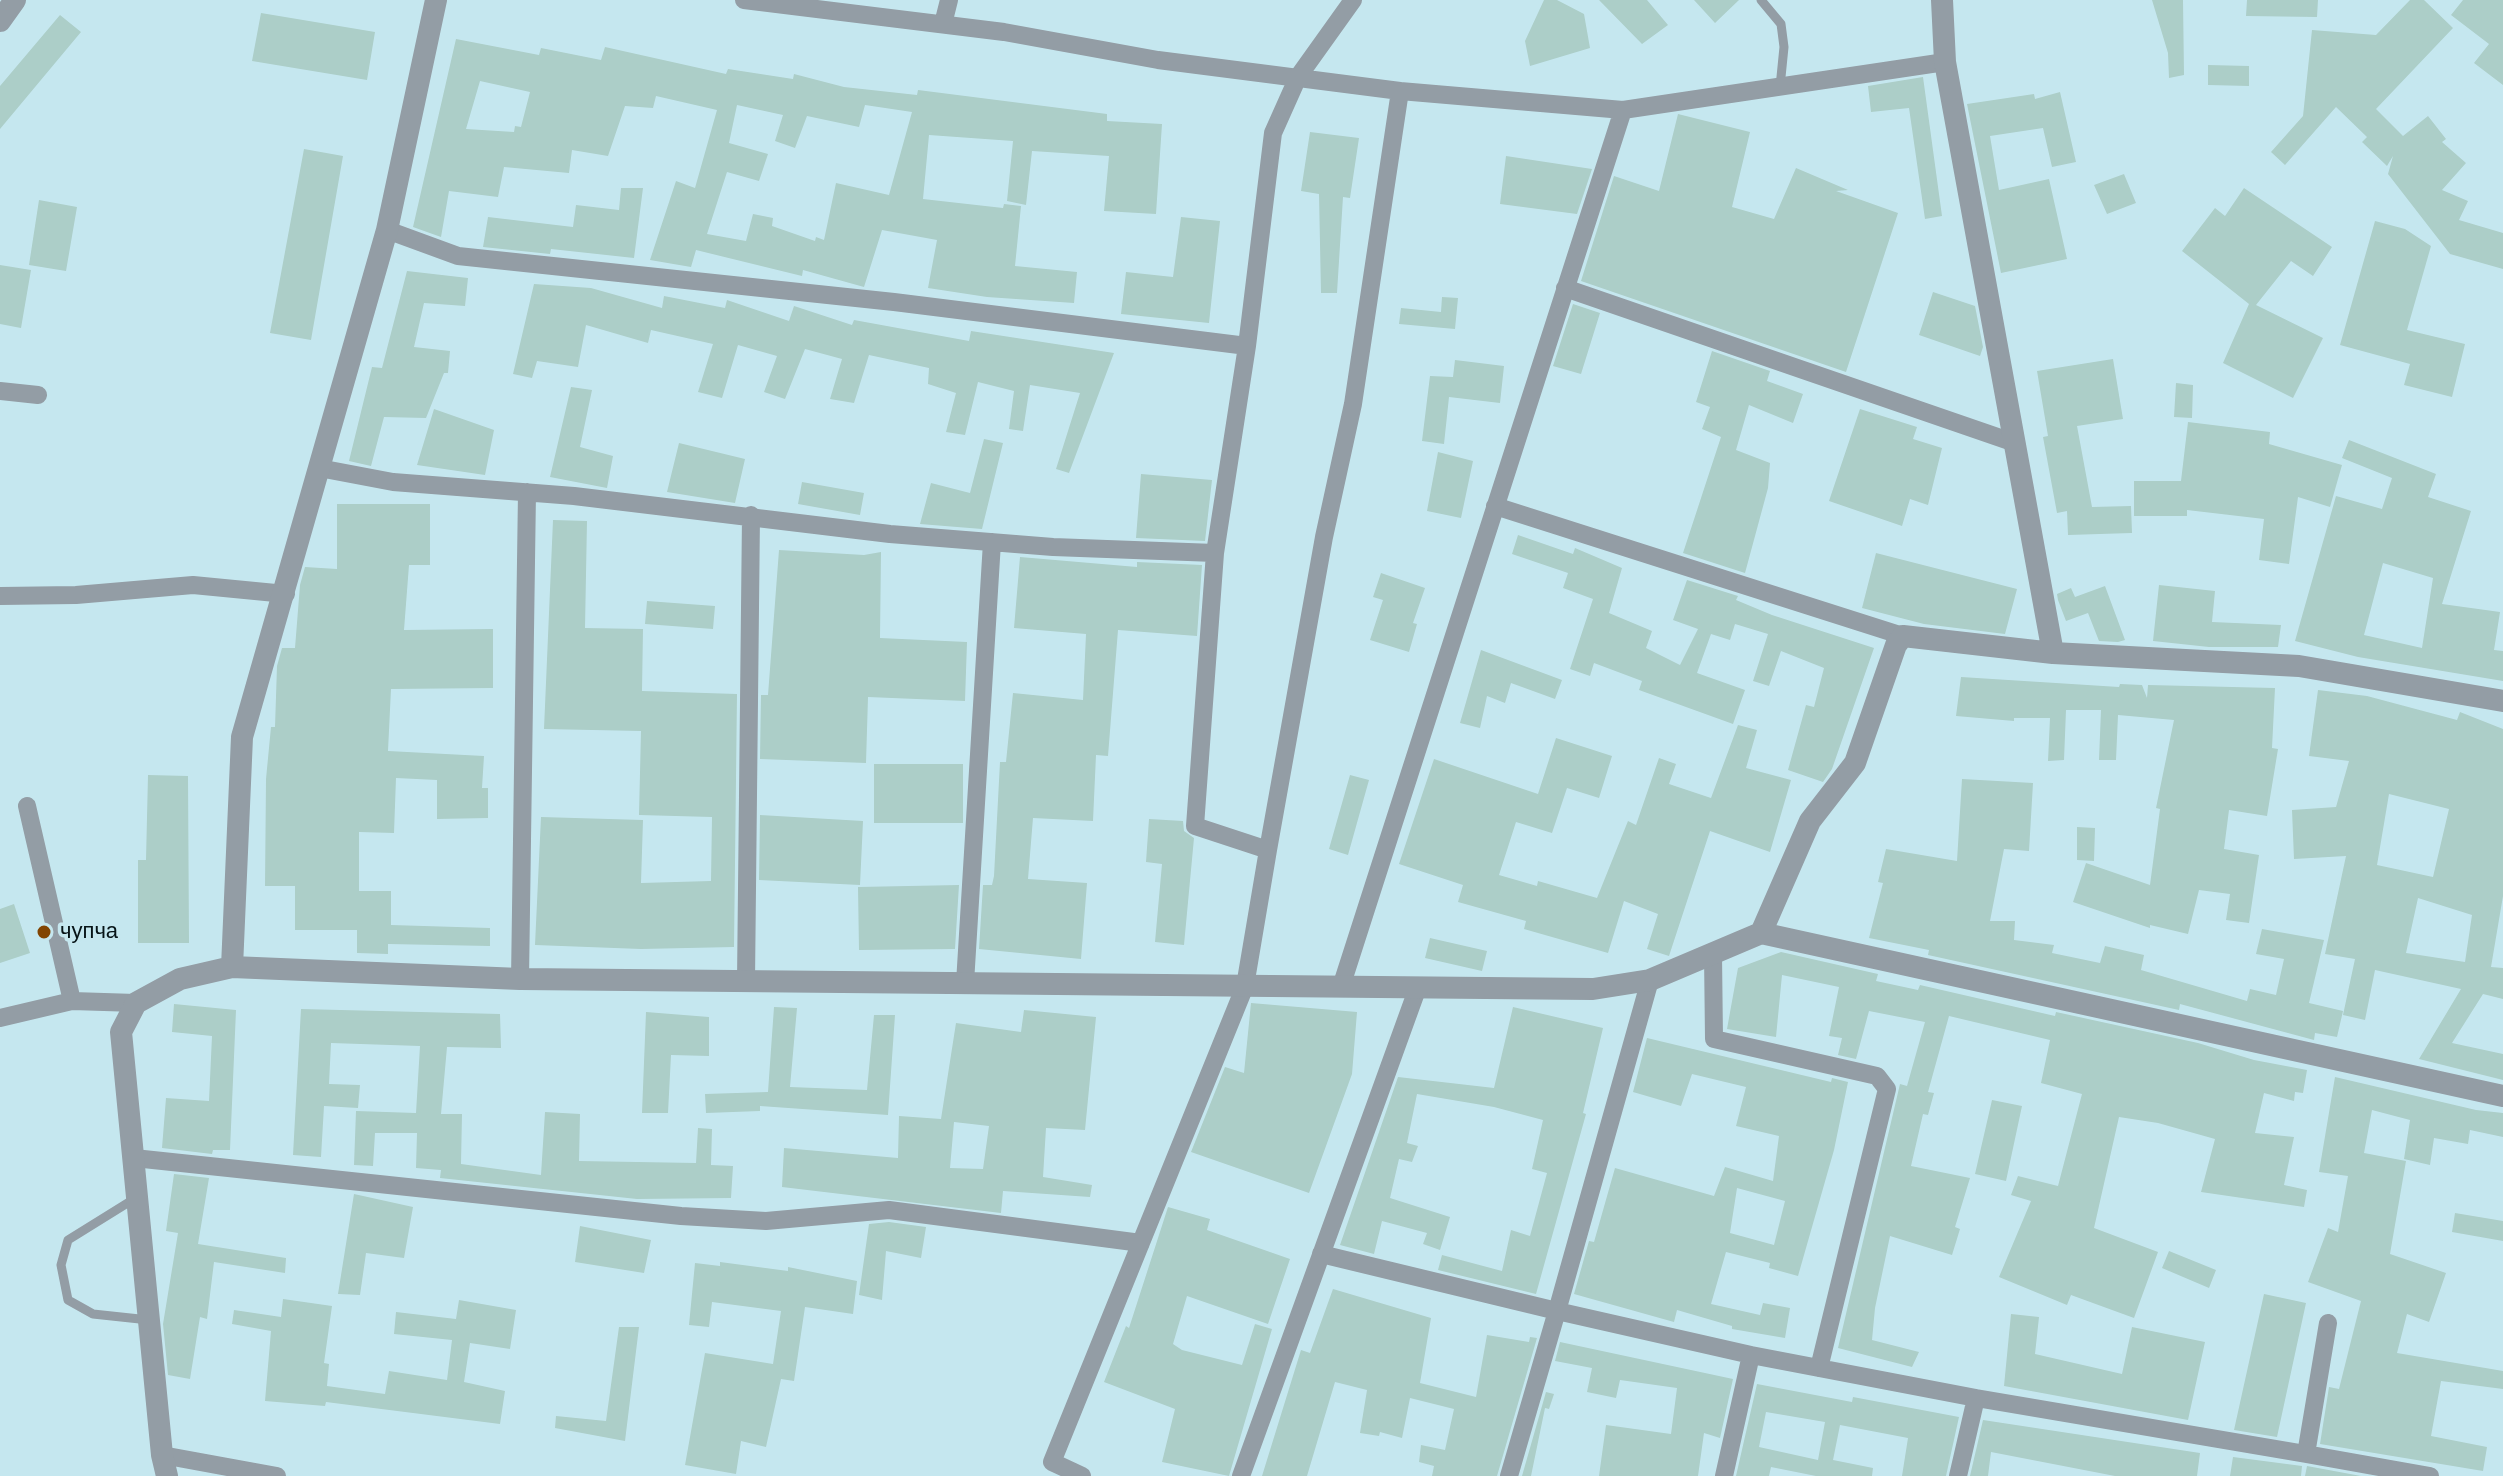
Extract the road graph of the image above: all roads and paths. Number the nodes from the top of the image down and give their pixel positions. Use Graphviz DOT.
graph roads {
  1 [pos="15,0"];
  2 [pos="436,0"];
  3 [pos="744,0"];
  4 [pos="949,0"];
  5 [pos="1353,0"];
  6 [pos="1761,0"];
  7 [pos="1942,0"];
  8 [pos="0,21"];
  9 [pos="943,24"];
  10 [pos="1945,62"];
  11 [pos="1298,77"];
  12 [pos="1780,87"];
  13 [pos="1400,91"];
  14 [pos="1623,110"];
  15 [pos="387,230"];
  16 [pos="1565,288"];
  17 [pos="1247,346"];
  18 [pos="0,391"];
  19 [pos="38,395"];
  20 [pos="2015,443"];
  21 [pos="319,468"];
  22 [pos="527,492"];
  23 [pos="1495,506"];
  24 [pos="751,515"];
  25 [pos="992,542"];
  26 [pos="1215,553"];
  27 [pos="286,594"];
  28 [pos="0,596"];
  29 [pos="1903,636"];
  30 [pos="2053,653"];
  31 [pos="2503,701"];
  32 [pos="27,806"];
  33 [pos="1268,850"];
  34 [pos="1761,933"];
  35 [pos="1713,954"];
  36 [pos="232,967"];
  37 [pos="520,979"];
  38 [pos="1650,980"];
  39 [pos="746,981"];
  40 [pos="965,983"];
  41 [pos="1245,986"];
  42 [pos="1341,987"];
  43 [pos="1418,987"];
  44 [pos="72,1001"];
  45 [pos="136,1003"];
  46 [pos="0,1018"];
  47 [pos="2503,1096"];
  48 [pos="134,1158"];
  49 [pos="137,1197"];
  50 [pos="1141,1243"];
  51 [pos="1321,1254"];
  52 [pos="1557,1311"];
  53 [pos="149,1320"];
  54 [pos="2328,1323"];
  55 [pos="1751,1355"];
  56 [pos="1819,1368"];
  57 [pos="1976,1398"];
  58 [pos="2306,1454"];
  59 [pos="164,1465"];
  60 [pos="277,1476"];
  61 [pos="1082,1476"];
  62 [pos="1241,1476"];
  63 [pos="1509,1476"];
  64 [pos="1724,1476"];
  65 [pos="1958,1476"];
  66 [pos="2430,1476"];
  1 -- 8 [label="street"];
  2 -- 15 [label="street"];
  3 -- 9 [label="street"];
  4 -- 9 [label="street"];
  5 -- 11 [label="street"];
  6 -- 12 [label="lane"];
  7 -- 10 [label="street"];
  9 -- 11 [label="street"];
  10 -- 12 [label="street"];
  10 -- 20 [label="street"];
  11 -- 13 [label="street"];
  11 -- 17 [label="street"];
  12 -- 14 [label="street"];
  13 -- 14 [label="street"];
  13 -- 33 [label="street"];
  14 -- 16 [label="street"];
  15 -- 17 [label="street"];
  15 -- 21 [label="street"];
  16 -- 20 [label="street"];
  16 -- 23 [label="street"];
  17 -- 26 [label="street"];
  18 -- 19 [label="street"];
  20 -- 30 [label="street"];
  21 -- 22 [label="street"];
  21 -- 27 [label="street"];
  22 -- 24 [label="street"];
  22 -- 37 [label="street"];
  23 -- 29 [label="street"];
  23 -- 42 [label="street"];
  24 -- 25 [label="street"];
  24 -- 39 [label="street"];
  25 -- 26 [label="street"];
  25 -- 40 [label="street"];
  26 -- 33 [label="street"];
  27 -- 28 [label="street"];
  27 -- 36 [label="street"];
  29 -- 30 [label="street"];
  29 -- 34 [label="street"];
  30 -- 31 [label="street"];
  32 -- 44 [label="street"];
  33 -- 41 [label="street"];
  34 -- 35 [label="street"];
  34 -- 47 [label="street"];
  35 -- 38 [label="street"];
  35 -- 56 [label="street"];
  36 -- 37 [label="street"];
  36 -- 45 [label="street"];
  37 -- 39 [label="street"];
  38 -- 43 [label="street"];
  38 -- 52 [label="street"];
  39 -- 40 [label="street"];
  40 -- 41 [label="street"];
  41 -- 42 [label="street"];
  41 -- 50 [label="street"];
  42 -- 43 [label="street"];
  43 -- 51 [label="street"];
  44 -- 45 [label="street"];
  44 -- 46 [label="street"];
  45 -- 48 [label="street"];
  48 -- 49 [label="street"];
  48 -- 50 [label="street"];
  49 -- 53 [label="street"];
  49 -- 53 [label="lane"];
  50 -- 61 [label="street"];
  51 -- 52 [label="street"];
  51 -- 62 [label="street"];
  52 -- 55 [label="street"];
  52 -- 63 [label="street"];
  53 -- 59 [label="street"];
  54 -- 58 [label="street"];
  55 -- 56 [label="street"];
  55 -- 64 [label="street"];
  56 -- 57 [label="street"];
  57 -- 58 [label="street"];
  57 -- 65 [label="street"];
  58 -- 66 [label="street"];
  59 -- 60 [label="street"];
}
